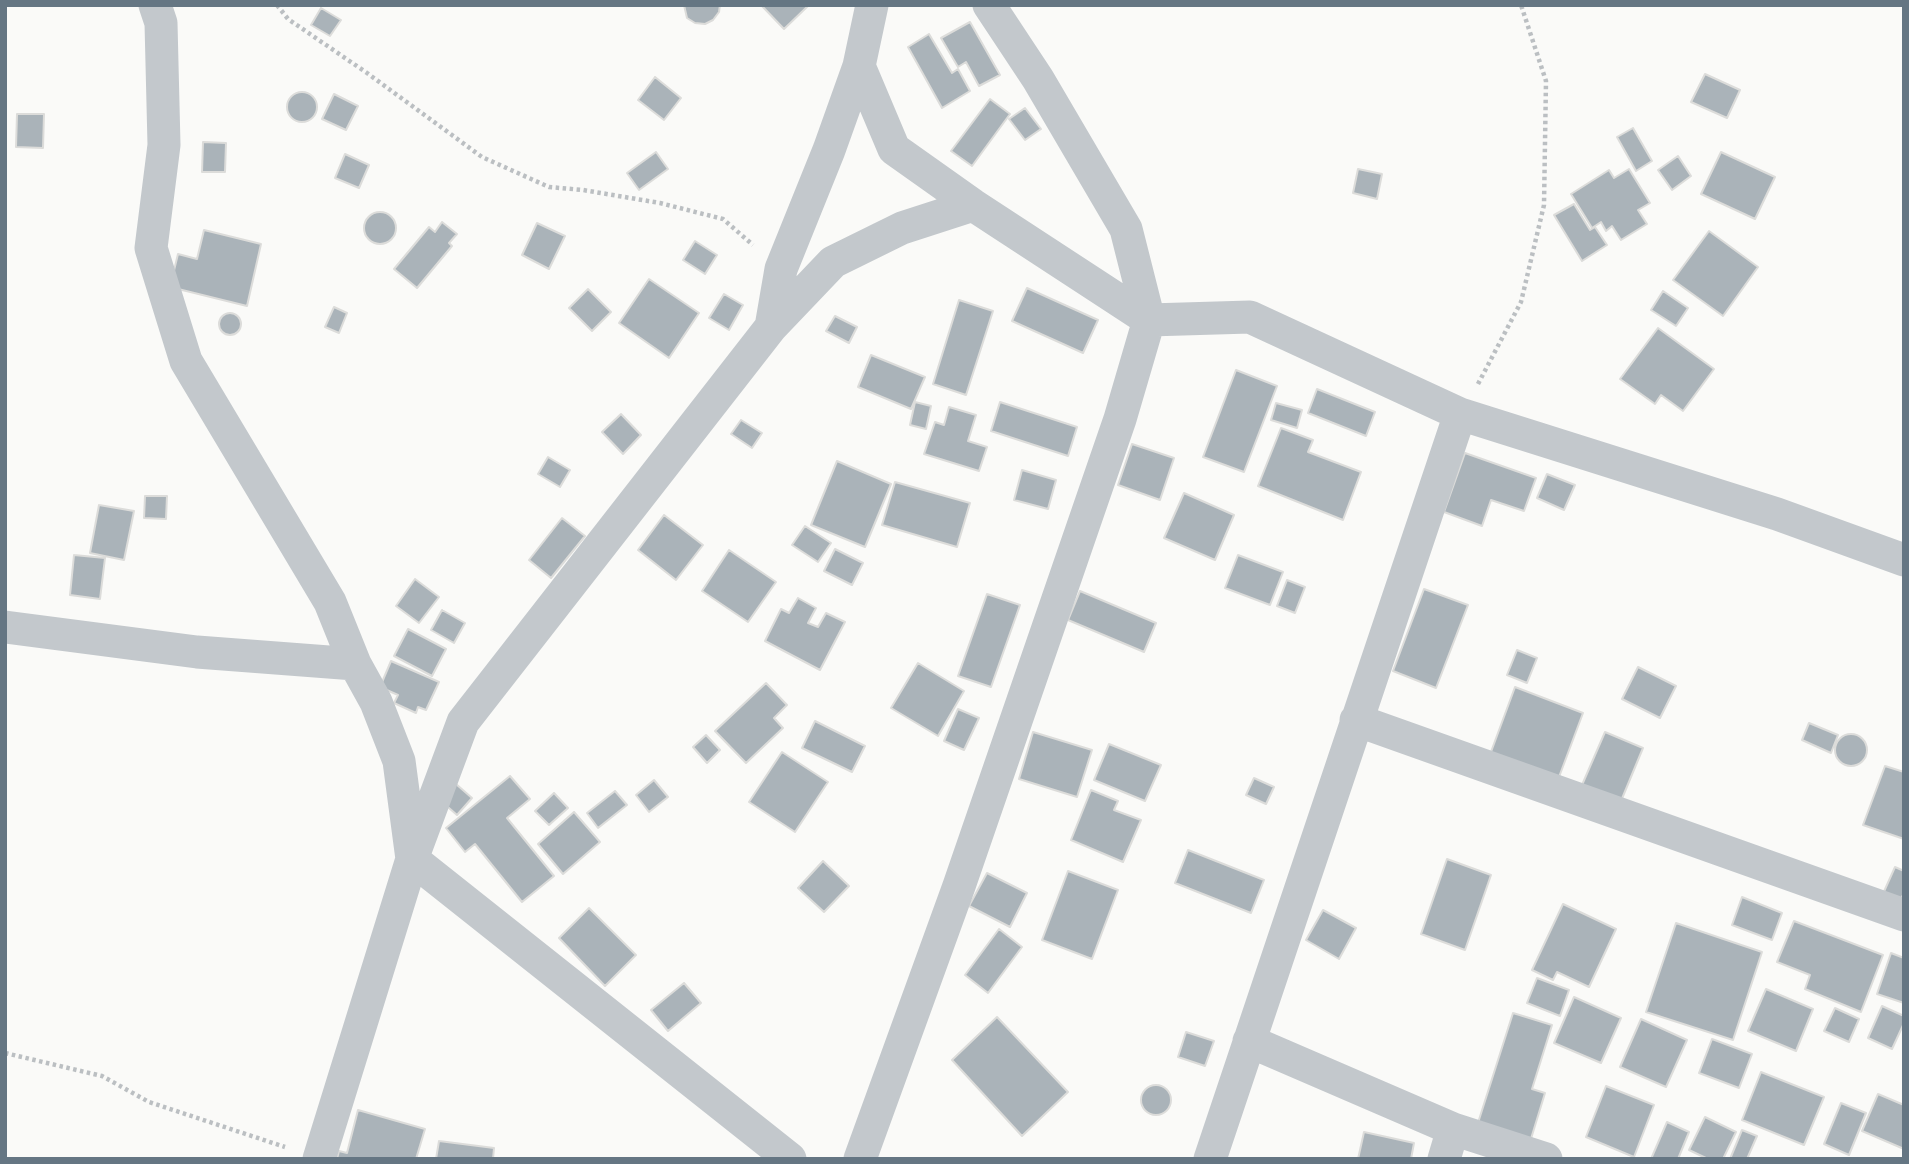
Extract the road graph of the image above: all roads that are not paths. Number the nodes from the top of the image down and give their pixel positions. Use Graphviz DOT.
graph roads {
  1 [pos="155,5"];
  2 [pos="872,5"];
  3 [pos="989,5"];
  4 [pos="859,66"];
  5 [pos="973,205"];
  6 [pos="1149,320"];
  7 [pos="771,327"];
  8 [pos="1460,414"];
  9 [pos="1904,559"];
  10 [pos="5,627"];
  11 [pos="355,664"];
  12 [pos="1356,720"];
  13 [pos="412,859"];
  14 [pos="1904,915"];
  15 [pos="1249,1041"];
  16 [pos="1448,1144"];
  17 [pos="308,1156"];
  18 [pos="790,1159"];
  19 [pos="860,1159"];
  20 [pos="1210,1159"];
  21 [pos="1546,1159"];
  1 -- 11 [label="street"];
  2 -- 4 [label="street"];
  3 -- 6 [label="street"];
  4 -- 5 [label="street"];
  4 -- 7 [label="street"];
  5 -- 6 [label="street"];
  5 -- 7 [label="street"];
  6 -- 8 [label="street"];
  6 -- 19 [label="street"];
  7 -- 13 [label="street"];
  8 -- 9 [label="street"];
  8 -- 12 [label="street"];
  10 -- 11 [label="street"];
  11 -- 13 [label="street"];
  12 -- 14 [label="street"];
  12 -- 15 [label="street"];
  13 -- 17 [label="street"];
  13 -- 18 [label="street"];
  15 -- 16 [label="street"];
  15 -- 20 [label="street"];
  16 -- 21 [label="street"];
}
